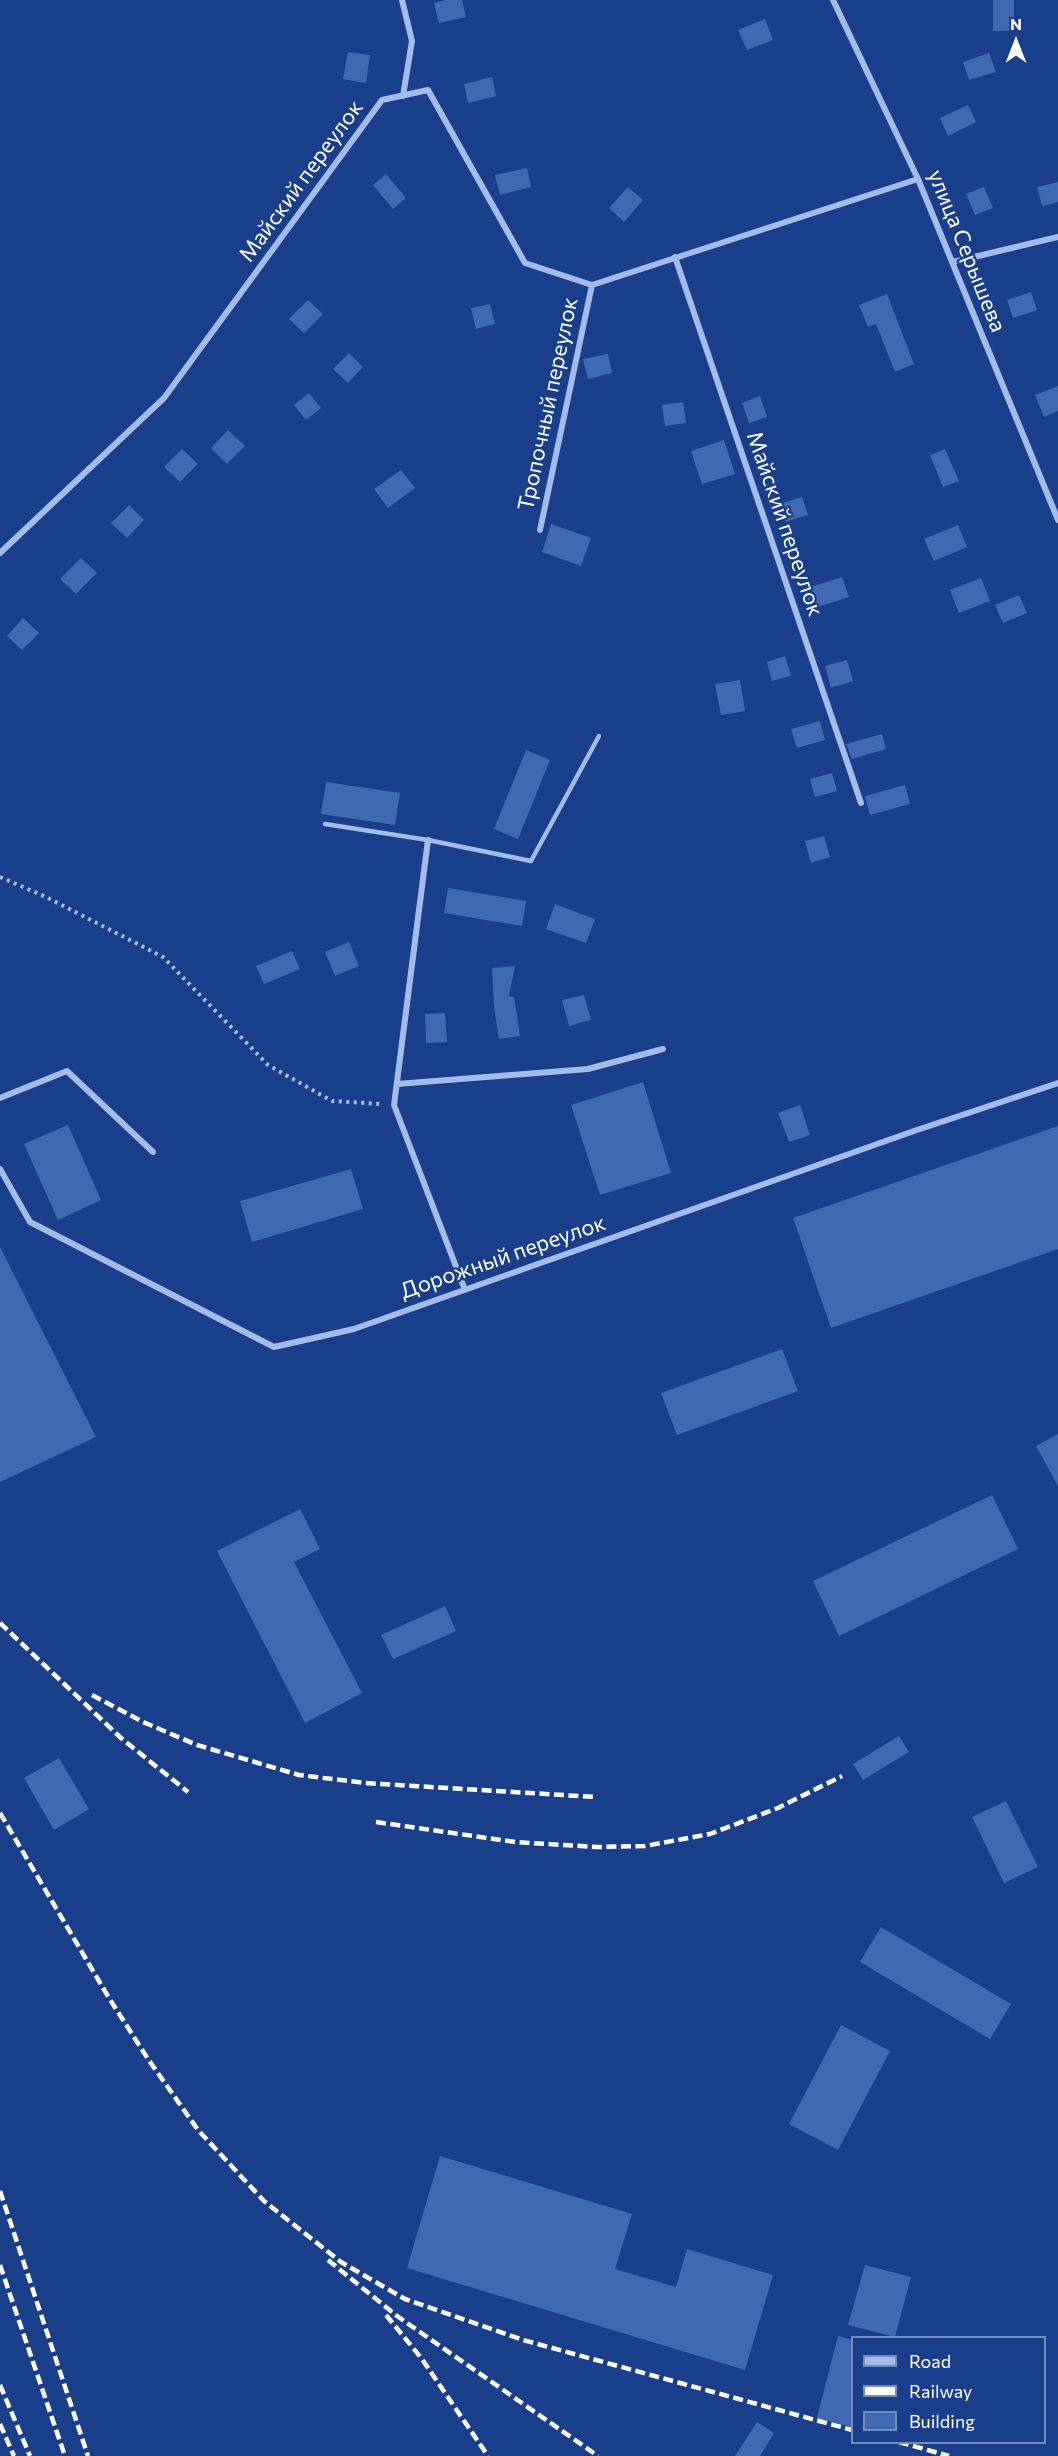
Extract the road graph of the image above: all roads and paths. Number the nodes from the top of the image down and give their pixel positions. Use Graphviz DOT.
graph roads {
  1 [pos="402,0"];
  2 [pos="833,0"];
  3 [pos="403,96"];
  4 [pos="918,179"];
  5 [pos="1058,237"];
  6 [pos="675,257"];
  7 [pos="953,262"];
  8 [pos="592,285"];
  9 [pos="1058,520"];
  10 [pos="540,530"];
  11 [pos="0,553"];
  12 [pos="599,736"];
  13 [pos="861,803"];
  14 [pos="325,824"];
  15 [pos="428,840"];
  16 [pos="0,877"];
  17 [pos="663,1049"];
  18 [pos="1058,1083"];
  19 [pos="397,1084"];
  20 [pos="0,1098"];
  21 [pos="394,1105"];
  22 [pos="153,1152"];
  23 [pos="0,1169"];
  24 [pos="465,1290"];
  1 -- 3 [label="street"];
  2 -- 4 [label="street, улица Серышева"];
  3 -- 8 [label="street, Майский переулок"];
  3 -- 11 [label="street, Майский переулок"];
  4 -- 6 [label="street"];
  4 -- 7 [label="street, улица Серышева"];
  5 -- 7 [label="street"];
  6 -- 8 [label="street"];
  6 -- 13 [label="street, Майский переулок"];
  7 -- 9 [label="street, улица Серышева"];
  8 -- 10 [label="street, Тропочный переулок"];
  12 -- 15 [label="lane"];
  14 -- 15 [label="lane"];
  15 -- 19 [label="street"];
  16 -- 21 [label="path"];
  17 -- 19 [label="street"];
  18 -- 24 [label="street, Дорожный переулок"];
  19 -- 21 [label="street"];
  20 -- 22 [label="street"];
  21 -- 24 [label="street"];
  23 -- 24 [label="street, Дорожный переулок"];
}
